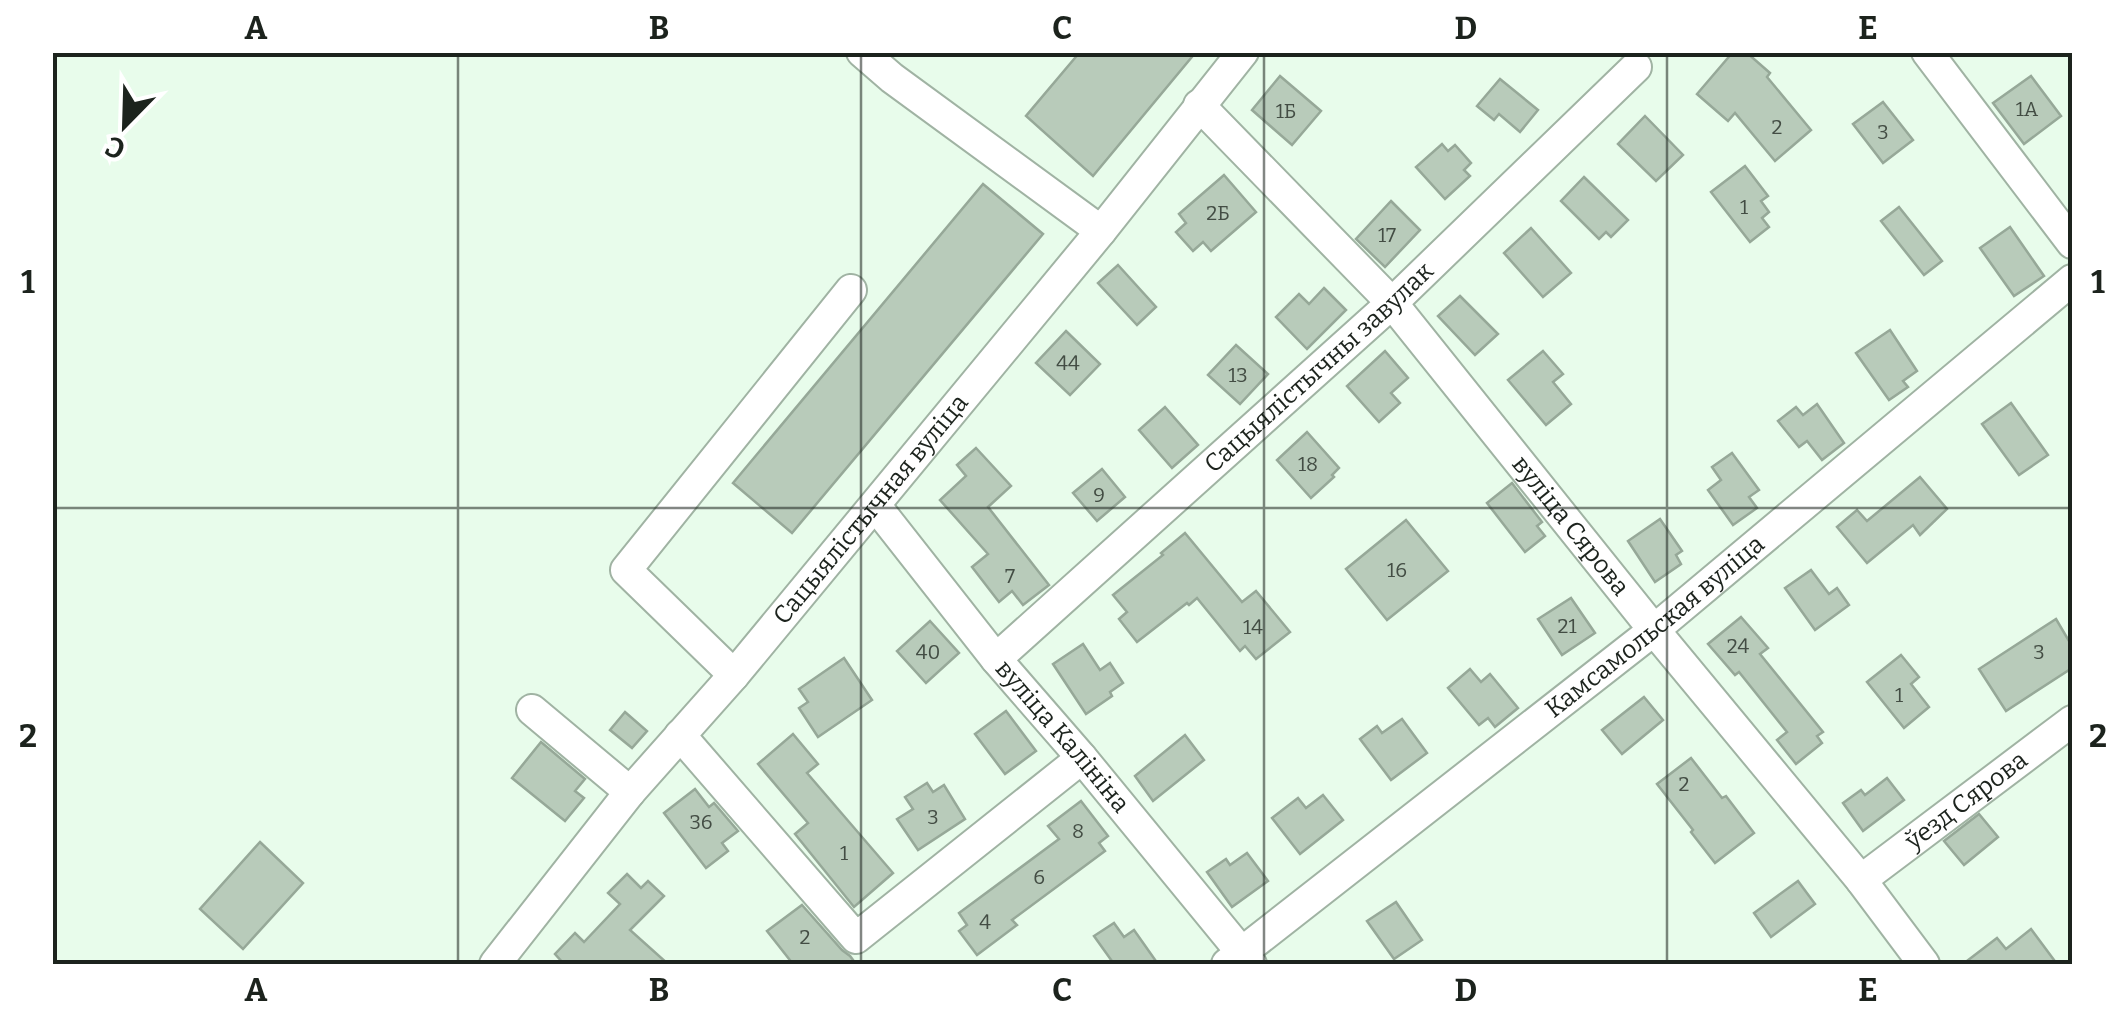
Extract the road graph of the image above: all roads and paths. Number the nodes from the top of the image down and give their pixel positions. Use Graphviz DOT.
graph roads {
  1 [pos="862,52"];
  2 [pos="1244,52"];
  3 [pos="1927,52"];
  4 [pos="1636,66"];
  5 [pos="1200,105"];
  6 [pos="1101,232"];
  7 [pos="2072,243"];
  8 [pos="2072,280"];
  9 [pos="851,290"];
  10 [pos="1392,304"];
  11 [pos="876,505"];
  12 [pos="1654,630"];
  13 [pos="996,659"];
  14 [pos="734,675"];
  15 [pos="532,710"];
  16 [pos="2072,721"];
  17 [pos="680,736"];
  18 [pos="1082,758"];
  19 [pos="630,792"];
  20 [pos="1861,880"];
  21 [pos="1240,960"];
  22 [pos="495,964"];
  23 [pos="1924,964"];
  1 -- 6 [label="street"];
  2 -- 5 [label="street, Сацыялістычная вуліца"];
  3 -- 7 [label="street"];
  4 -- 10 [label="street, Сацыялістычны завулак"];
  5 -- 6 [label="street, Сацыялістычная вуліца"];
  5 -- 10 [label="street, вуліца Сярова"];
  6 -- 11 [label="street, Сацыялістычная вуліца"];
  8 -- 12 [label="street, Камсамольская вуліца"];
  9 -- 14 [label="street"];
  10 -- 12 [label="street, вуліца Сярова"];
  10 -- 13 [label="street, Сацыялістычны завулак"];
  11 -- 13 [label="street, вуліца Калініна"];
  11 -- 14 [label="street, Сацыялістычная вуліца"];
  12 -- 20 [label="street, вуліца Сярова"];
  12 -- 21 [label="street, Камсамольская вуліца"];
  13 -- 18 [label="street, вуліца Калініна"];
  14 -- 17 [label="street, Сацыялістычная вуліца"];
  15 -- 19 [label="street"];
  16 -- 20 [label="street, ўезд Сярова"];
  17 -- 18 [label="street"];
  17 -- 19 [label="street, Сацыялістычная вуліца"];
  18 -- 21 [label="street, вуліца Калініна"];
  19 -- 22 [label="street, Сацыялістычная вуліца"];
  20 -- 23 [label="street, вуліца Сярова"];
}
